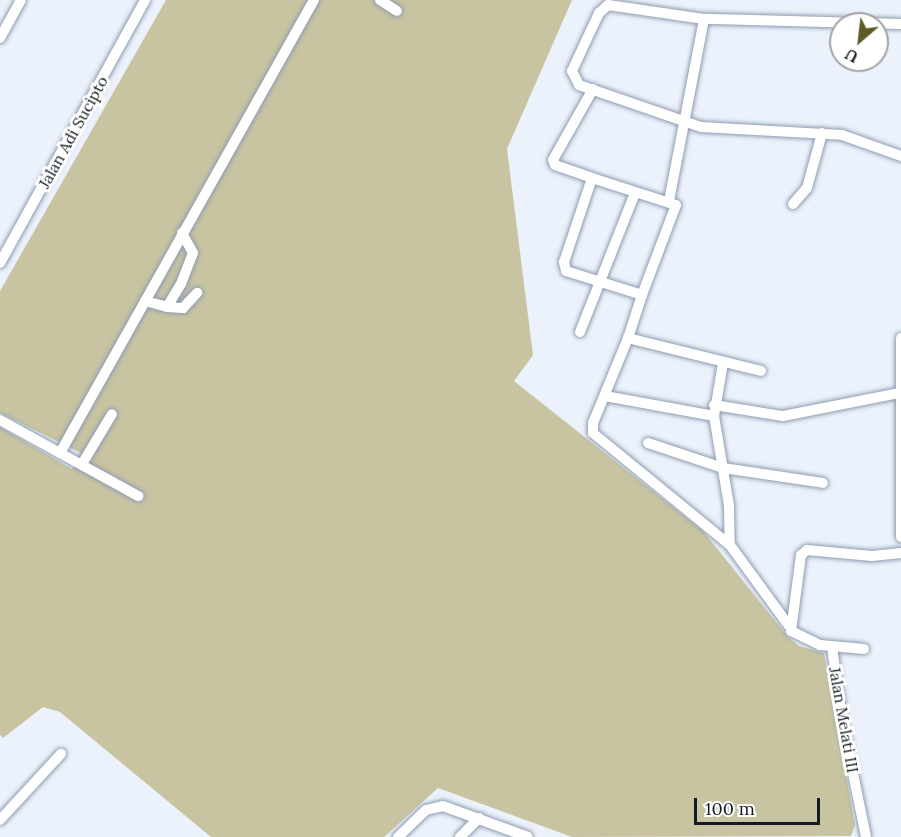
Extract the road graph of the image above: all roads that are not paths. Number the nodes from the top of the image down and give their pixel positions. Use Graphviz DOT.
graph roads {
  1 [pos="21,0"];
  2 [pos="145,0"];
  3 [pos="314,0"];
  4 [pos="380,0"];
  5 [pos="672,0"];
  6 [pos="397,11"];
  7 [pos="672,13"];
  8 [pos="704,19"];
  9 [pos="901,24"];
  10 [pos="0,38"];
  11 [pos="593,88"];
  12 [pos="683,121"];
  13 [pos="822,133"];
  14 [pos="901,156"];
  15 [pos="592,178"];
  16 [pos="635,193"];
  17 [pos="669,201"];
  18 [pos="793,204"];
  19 [pos="182,233"];
  20 [pos="0,263"];
  21 [pos="600,283"];
  22 [pos="197,293"];
  23 [pos="642,295"];
  24 [pos="145,301"];
  25 [pos="167,307"];
  26 [pos="580,332"];
  27 [pos="628,338"];
  28 [pos="901,338"];
  29 [pos="723,363"];
  30 [pos="761,371"];
  31 [pos="898,393"];
  32 [pos="605,396"];
  33 [pos="714,411"];
  34 [pos="112,414"];
  35 [pos="0,420"];
  36 [pos="648,443"];
  37 [pos="60,453"];
  38 [pos="82,464"];
  39 [pos="723,468"];
  40 [pos="823,483"];
  41 [pos="138,496"];
  42 [pos="901,537"];
  43 [pos="730,545"];
  44 [pos="901,554"];
  45 [pos="789,626"];
  46 [pos="832,647"];
  47 [pos="864,649"];
  48 [pos="61,754"];
  49 [pos="479,818"];
  50 [pos="0,820"];
  51 [pos="398,837"];
  52 [pos="460,837"];
  53 [pos="527,837"];
  54 [pos="866,837"];
  1 -- 10 [label="street"];
  2 -- 20 [label="street, Jalan Adi Sucipto"];
  3 -- 19 [label="street"];
  4 -- 6 [label="street"];
  5 -- 7 [label="street"];
  7 -- 8 [label="street"];
  7 -- 11 [label="street"];
  8 -- 9 [label="street"];
  8 -- 12 [label="street"];
  11 -- 12 [label="street"];
  11 -- 15 [label="street"];
  12 -- 13 [label="street"];
  12 -- 17 [label="street"];
  13 -- 14 [label="street"];
  13 -- 18 [label="street"];
  15 -- 16 [label="street"];
  15 -- 21 [label="street"];
  16 -- 17 [label="street"];
  16 -- 21 [label="street"];
  17 -- 23 [label="street"];
  19 -- 24 [label="street"];
  19 -- 25 [label="street"];
  21 -- 23 [label="street"];
  21 -- 26 [label="street"];
  22 -- 25 [label="street"];
  23 -- 27 [label="street"];
  24 -- 25 [label="street"];
  24 -- 37 [label="street"];
  27 -- 29 [label="street"];
  27 -- 32 [label="street"];
  28 -- 31 [label="street"];
  29 -- 30 [label="street"];
  29 -- 33 [label="street"];
  31 -- 33 [label="street"];
  31 -- 42 [label="street"];
  32 -- 33 [label="street"];
  32 -- 43 [label="street"];
  33 -- 39 [label="street"];
  34 -- 38 [label="street"];
  35 -- 37 [label="street"];
  36 -- 39 [label="street"];
  37 -- 38 [label="street"];
  38 -- 41 [label="street"];
  39 -- 40 [label="street"];
  39 -- 43 [label="street"];
  43 -- 45 [label="street"];
  44 -- 45 [label="street"];
  45 -- 46 [label="street, Jalan Melati III"];
  46 -- 47 [label="street"];
  46 -- 54 [label="street, Jalan Melati III"];
  48 -- 50 [label="street"];
  49 -- 51 [label="street"];
  49 -- 52 [label="street"];
  49 -- 53 [label="street"];
}
